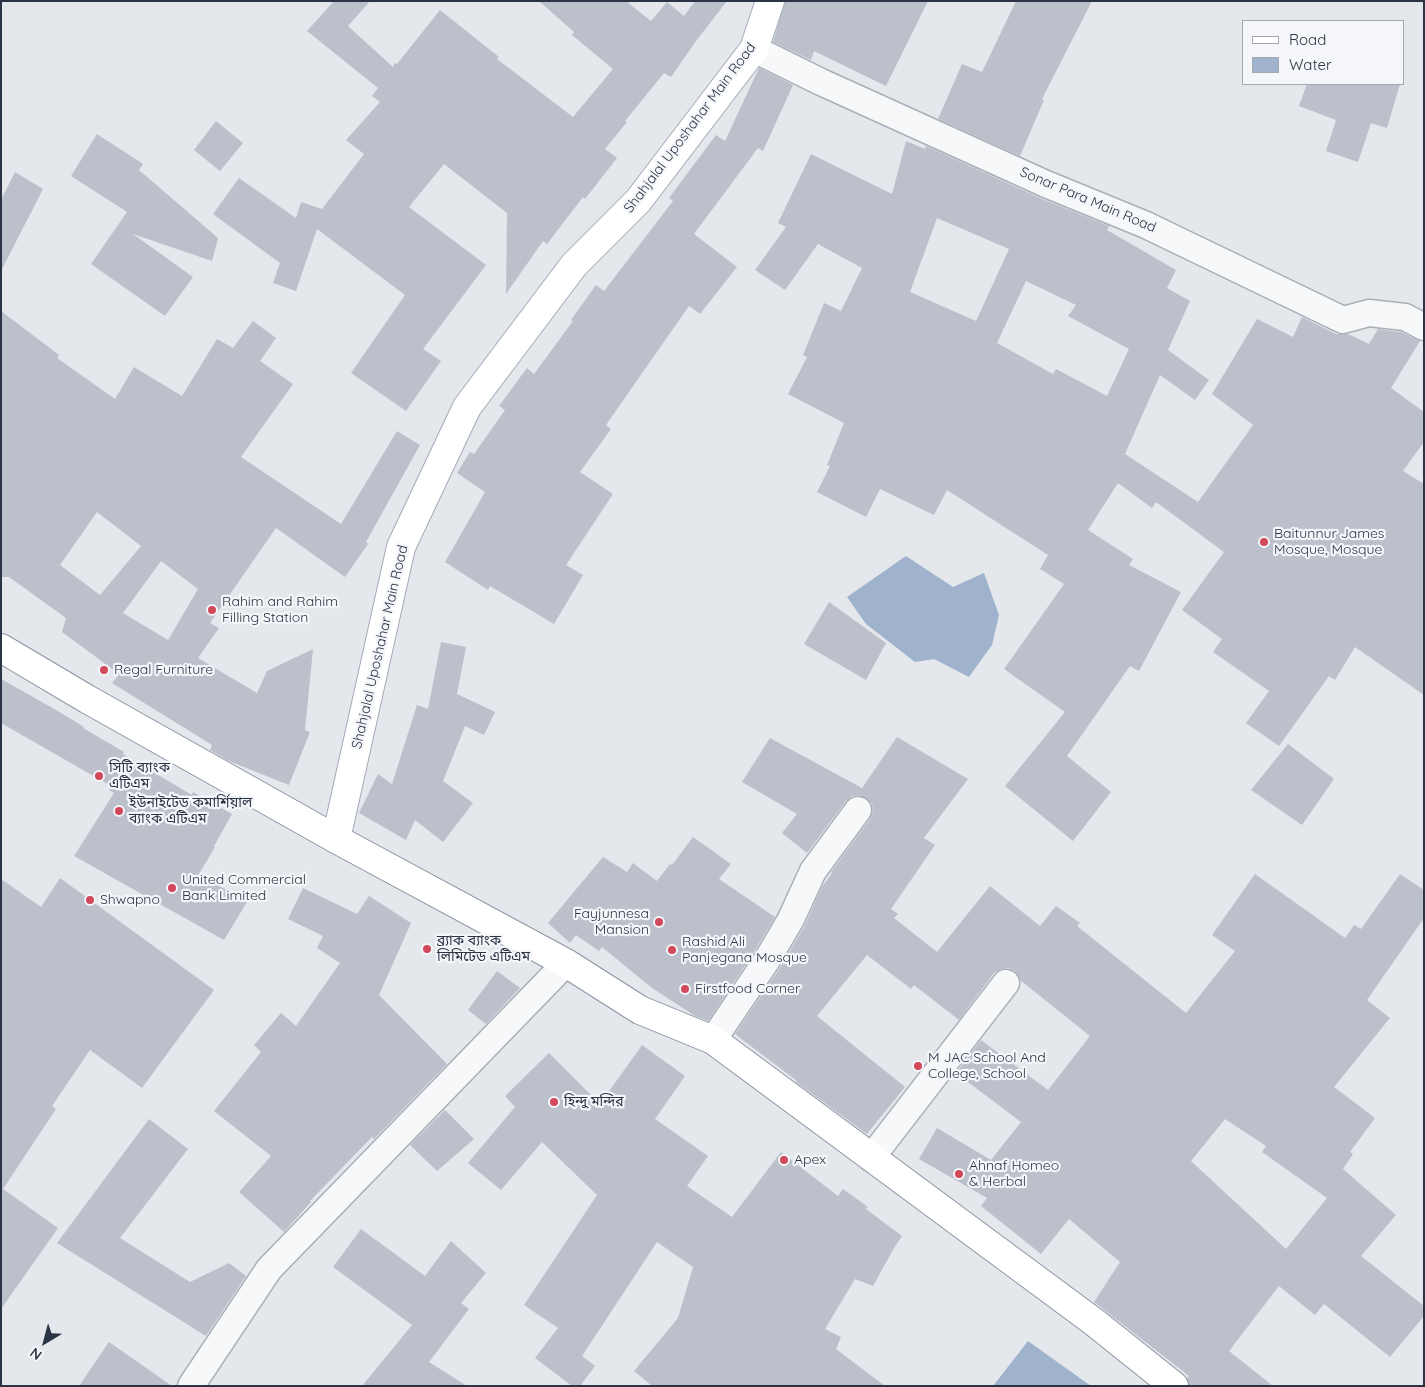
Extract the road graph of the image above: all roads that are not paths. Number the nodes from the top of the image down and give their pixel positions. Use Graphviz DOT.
graph roads {
  1 [pos="770,1"];
  2 [pos="754,49"];
  3 [pos="1424,327"];
  4 [pos="1,648"];
  5 [pos="858,810"];
  6 [pos="336,839"];
  7 [pos="566,963"];
  8 [pos="1006,984"];
  9 [pos="713,1040"];
  10 [pos="871,1158"];
  11 [pos="191,1386"];
  12 [pos="1174,1386"];
  1 -- 2 [label="main road, Shahjalal Uposhahar Main Road"];
  2 -- 3 [label="street, Sonar Para Main Road"];
  2 -- 6 [label="main road, Shahjalal Uposhahar Main Road"];
  4 -- 6 [label="main road"];
  5 -- 9 [label="street"];
  6 -- 7 [label="main road"];
  7 -- 9 [label="main road"];
  7 -- 11 [label="street"];
  8 -- 10 [label="street"];
  9 -- 10 [label="main road"];
  10 -- 12 [label="main road"];
}
